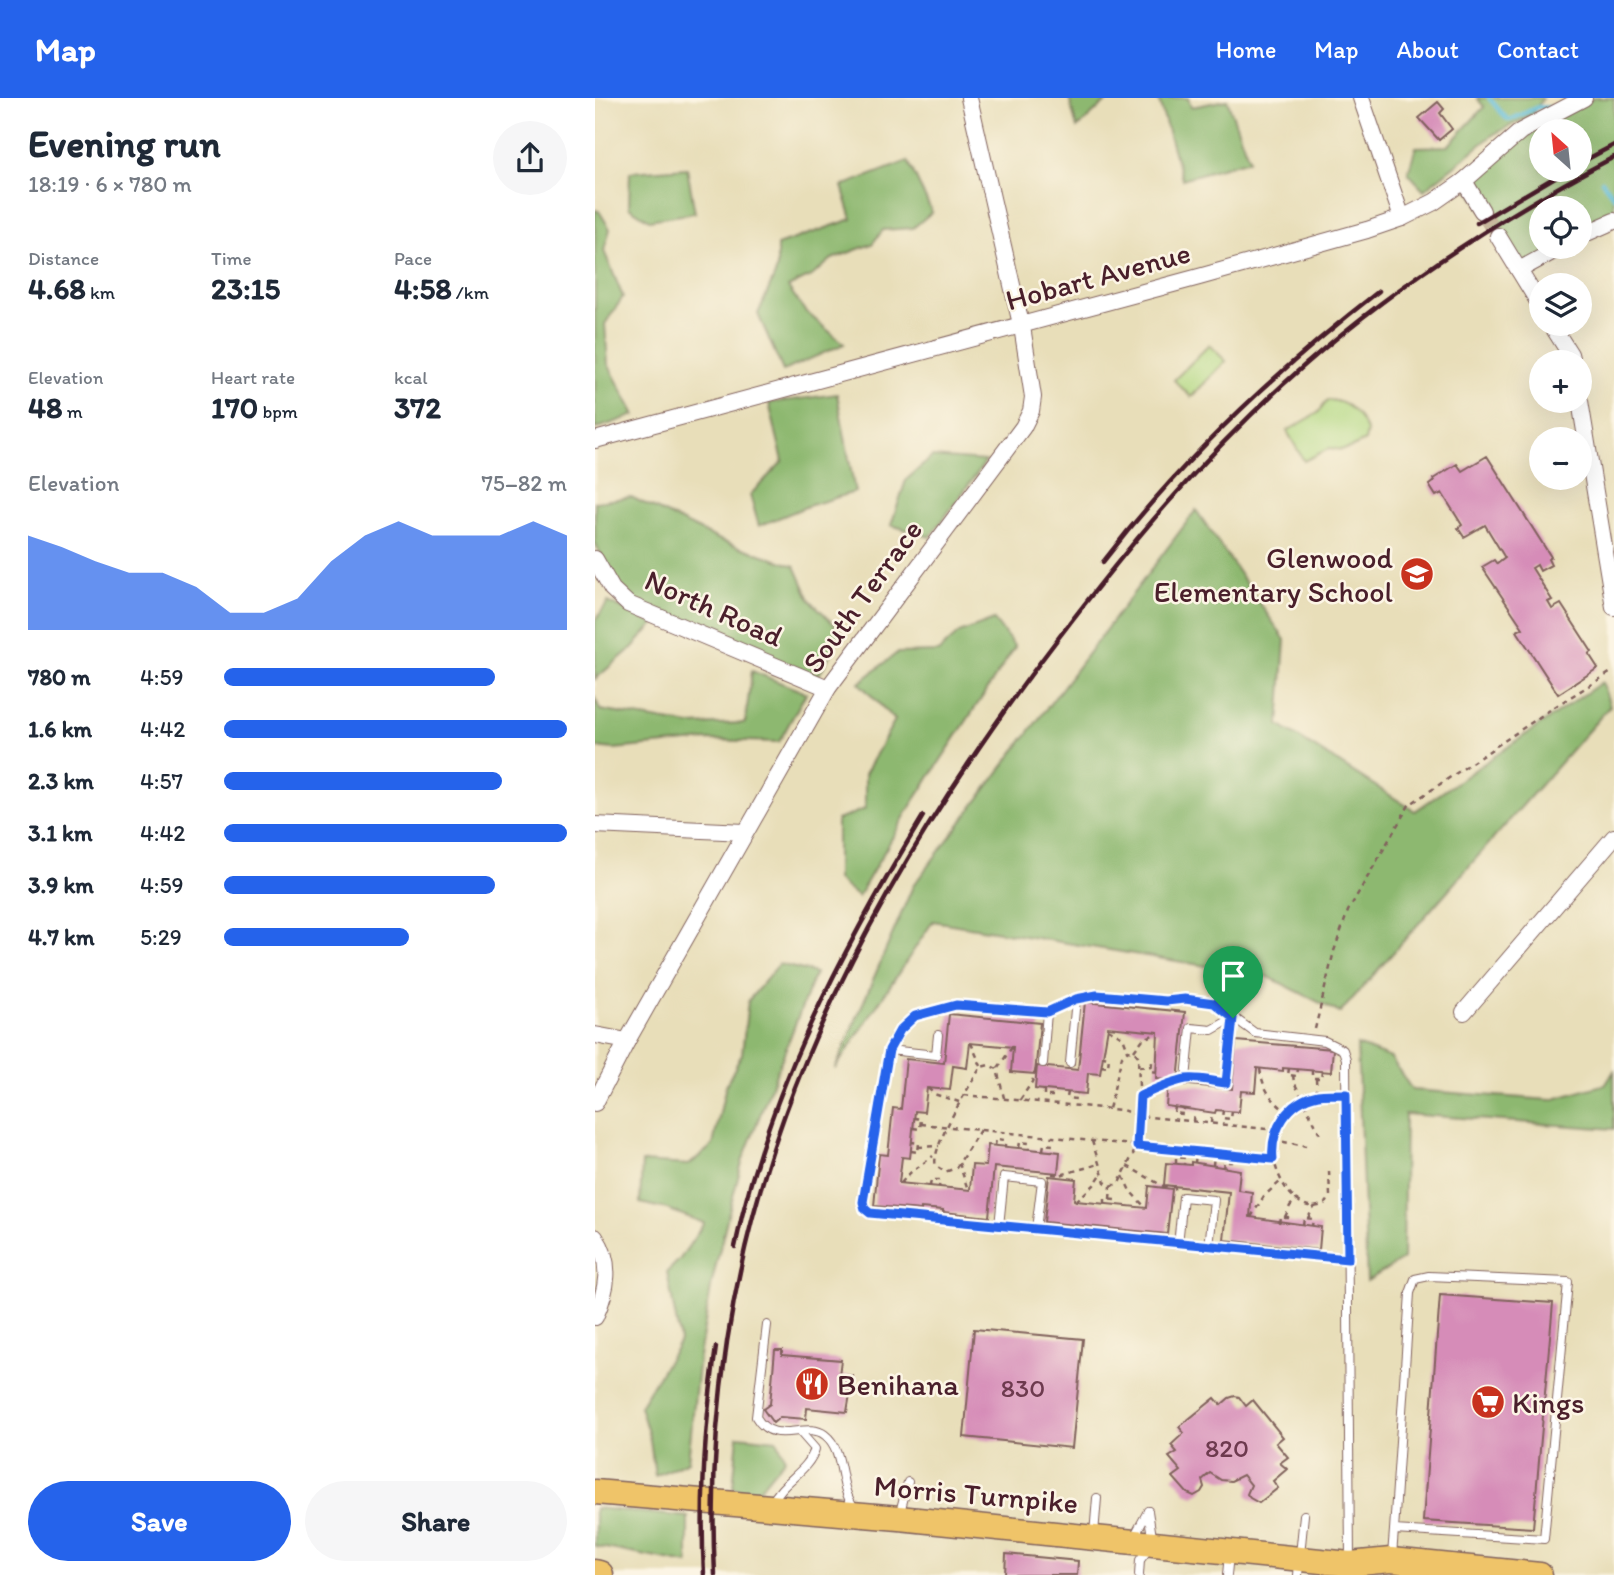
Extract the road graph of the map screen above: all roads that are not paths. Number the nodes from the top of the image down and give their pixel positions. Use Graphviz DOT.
graph roads {
  1 [pos="969,98"];
  2 [pos="1361,98"];
  3 [pos="1584,98"];
  4 [pos="1464,181"];
  5 [pos="1482,211"];
  6 [pos="1402,218"];
  7 [pos="1614,221"];
  8 [pos="1592,231"];
  9 [pos="1498,236"];
  10 [pos="1539,259"];
  11 [pos="1519,270"];
  12 [pos="1529,287"];
  13 [pos="1021,325"];
  14 [pos="1582,413"];
  15 [pos="595,440"];
  16 [pos="595,559"];
  17 [pos="1614,607"];
  18 [pos="828,688"];
  19 [pos="595,825"];
  20 [pos="745,832"];
  21 [pos="1614,837"];
  22 [pos="1076,999"];
  23 [pos="1047,1012"];
  24 [pos="1464,1012"];
  25 [pos="1233,1018"];
  26 [pos="595,1035"];
  27 [pos="938,1035"];
  28 [pos="627,1041"];
  29 [pos="889,1050"];
  30 [pos="1043,1063"];
  31 [pos="1070,1063"];
  32 [pos="595,1103"];
  33 [pos="999,1226"];
  34 [pos="1037,1229"];
  35 [pos="595,1237"];
  36 [pos="1178,1244"];
  37 [pos="1209,1247"];
  38 [pos="1348,1259"];
  39 [pos="595,1317"];
  40 [pos="767,1325"];
  41 [pos="801,1433"];
  42 [pos="908,1482"];
  43 [pos="595,1492"];
  44 [pos="1097,1498"];
  45 [pos="770,1507"];
  46 [pos="857,1514"];
  47 [pos="1304,1516"];
  48 [pos="899,1518"];
  49 [pos="1394,1530"];
  50 [pos="1094,1537"];
  51 [pos="1143,1542"];
  52 [pos="1228,1563"];
  53 [pos="1299,1567"];
  54 [pos="1341,1567"];
  55 [pos="1386,1568"];
  56 [pos="1139,1575"];
  57 [pos="1537,1575"];
  1 -- 13 [label="street, South Terrace"];
  2 -- 6 [label="street"];
  3 -- 4 [label="street, Hobart Avenue"];
  4 -- 5 [label="street"];
  4 -- 6 [label="street, Hobart Avenue"];
  6 -- 13 [label="street, Hobart Avenue"];
  7 -- 8 [label="street"];
  9 -- 11 [label="street"];
  10 -- 11 [label="street"];
  11 -- 12 [label="street"];
  13 -- 15 [label="street, Hobart Avenue"];
  13 -- 18 [label="street, South Terrace"];
  14 -- 17 [label="street"];
  16 -- 18 [label="street, North Road"];
  18 -- 20 [label="street, South Terrace"];
  19 -- 20 [label="street"];
  20 -- 28 [label="street, South Terrace"];
  21 -- 24 [label="street"];
  22 -- 23 [label="lane"];
  22 -- 25 [label="lane"];
  22 -- 31 [label="lane"];
  23 -- 29 [label="lane"];
  23 -- 30 [label="lane"];
  25 -- 25 [label="lane"];
  25 -- 38 [label="lane"];
  26 -- 28 [label="street"];
  27 -- 29 [label="lane"];
  28 -- 32 [label="street, South Terrace"];
  29 -- 33 [label="lane"];
  33 -- 34 [label="lane"];
  33 -- 34 [label="lane"];
  34 -- 36 [label="lane"];
  35 -- 39 [label="street"];
  36 -- 37 [label="lane"];
  36 -- 37 [label="lane"];
  37 -- 38 [label="lane"];
  38 -- 54 [label="lane"];
  40 -- 41 [label="lane"];
  41 -- 45 [label="lane"];
  41 -- 46 [label="lane"];
  42 -- 48 [label="lane"];
  43 -- 45 [label="main road, Morris Turnpike"];
  44 -- 50 [label="lane"];
  45 -- 46 [label="main road, Morris Turnpike"];
  46 -- 48 [label="main road, Morris Turnpike"];
  47 -- 53 [label="lane"];
  48 -- 50 [label="main road, Morris Turnpike"];
  49 -- 49 [label="lane"];
  49 -- 55 [label="lane"];
  50 -- 51 [label="main road, Morris Turnpike"];
  51 -- 51 [label="lane"];
  51 -- 52 [label="main road, Morris Turnpike"];
  51 -- 56 [label="lane"];
  52 -- 53 [label="main road, Morris Turnpike"];
  53 -- 54 [label="main road, Morris Turnpike"];
  54 -- 55 [label="main road, Morris Turnpike"];
  55 -- 57 [label="main road, Morris Turnpike"];
}
